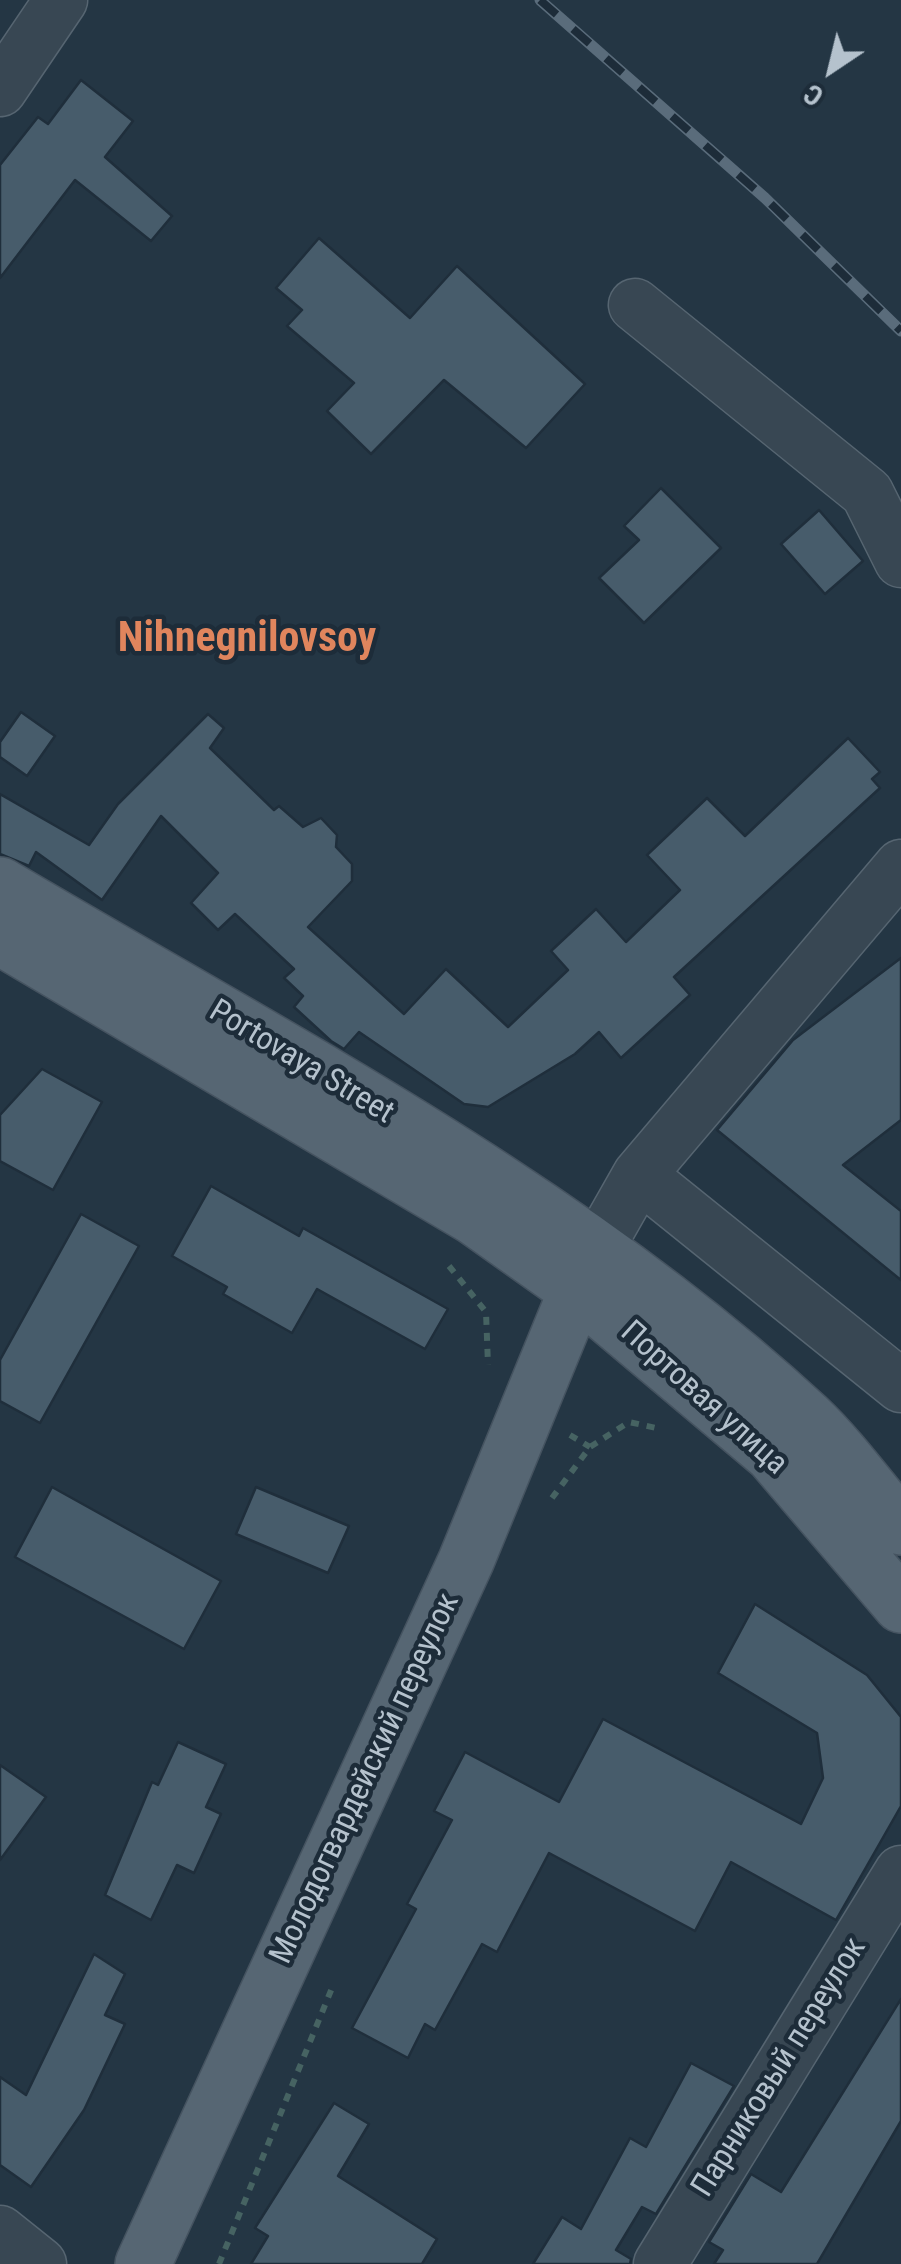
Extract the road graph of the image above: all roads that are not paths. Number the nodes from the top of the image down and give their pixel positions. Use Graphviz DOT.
graph roads {
  1 [pos="62,0"];
  2 [pos="0,90"];
  3 [pos="635,305"];
  4 [pos="901,561"];
  5 [pos="901,866"];
  6 [pos="0,885"];
  7 [pos="0,937"];
  8 [pos="639,1175"];
  9 [pos="587,1270"];
  10 [pos="901,1386"];
  11 [pos="901,1527"];
  12 [pos="901,1605"];
  13 [pos="901,1872"];
  14 [pos="0,2232"];
  15 [pos="40,2264"];
  16 [pos="143,2264"];
  17 [pos="660,2264"];
  1 -- 2 [label="street"];
  3 -- 4 [label="street"];
  5 -- 8 [label="street, Молодогвардейский переулок"];
  6 -- 9 [label="main road, Portovaya Street"];
  7 -- 9 [label="main road, Portovaya Street"];
  8 -- 9 [label="street, Молодогвардейский переулок"];
  8 -- 10 [label="street"];
  9 -- 11 [label="main road, Портовая улица"];
  9 -- 12 [label="main road, Портовая улица"];
  9 -- 16 [label="main road, Молодогвардейский переулок"];
  13 -- 17 [label="street, Парниковый переулок"];
  14 -- 15 [label="street"];
}
